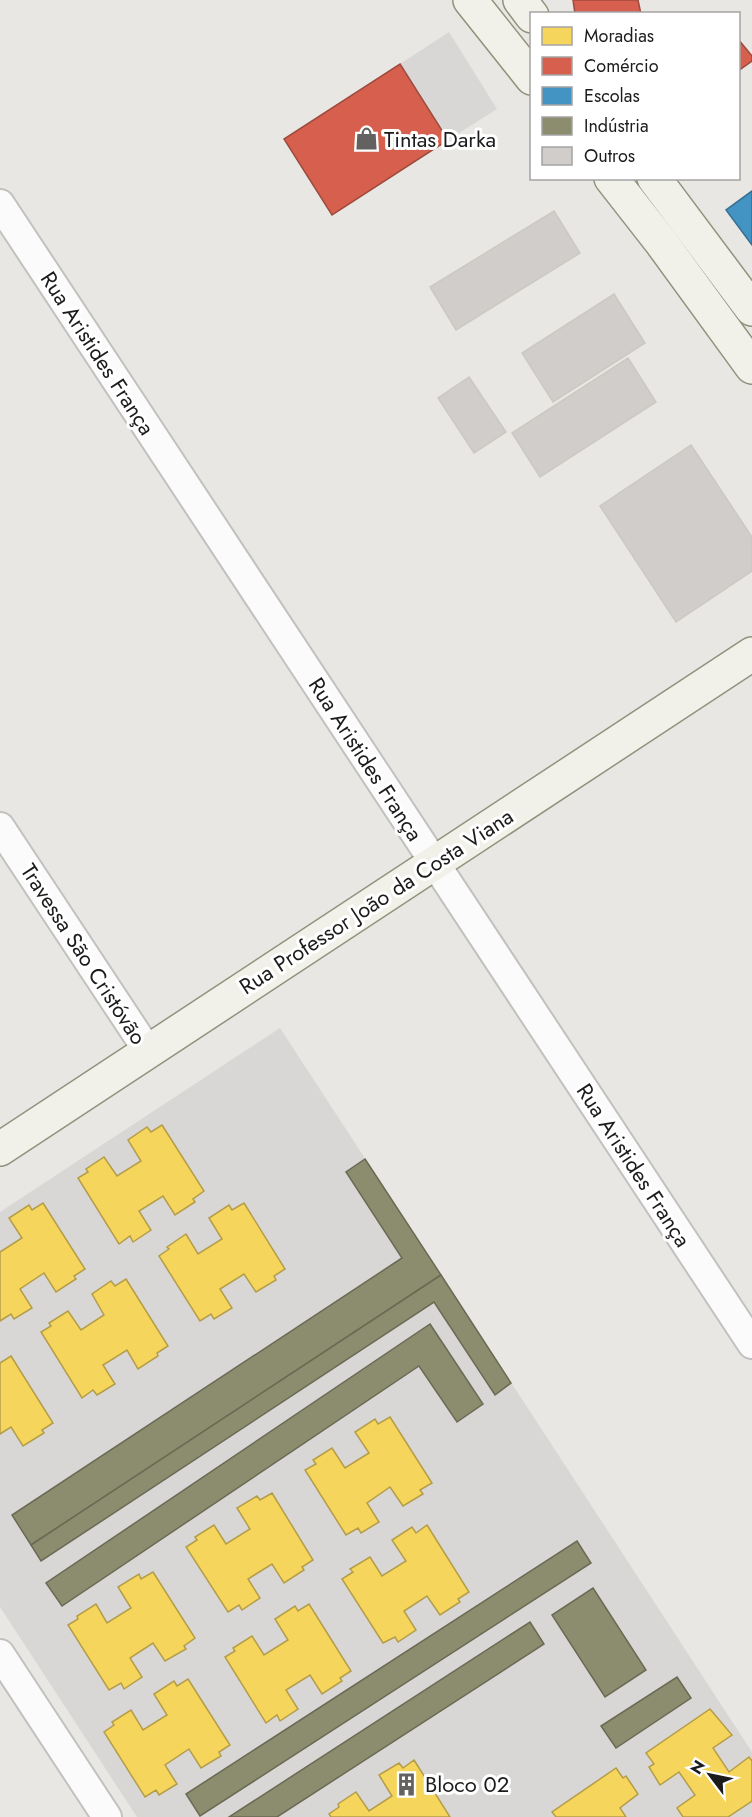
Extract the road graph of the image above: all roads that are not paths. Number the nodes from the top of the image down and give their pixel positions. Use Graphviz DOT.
graph roads {
  1 [pos="470,0"];
  2 [pos="520,0"];
  3 [pos="530,12"];
  4 [pos="530,77"];
  5 [pos="613,180"];
  6 [pos="655,180"];
  7 [pos="0,204"];
  8 [pos="752,309"];
  9 [pos="752,367"];
  10 [pos="752,654"];
  11 [pos="0,827"];
  12 [pos="435,863"];
  13 [pos="148,1051"];
  14 [pos="0,1149"];
  15 [pos="752,1344"];
  16 [pos="0,1654"];
  17 [pos="107,1817"];
  1 -- 4 [label="street"];
  2 -- 3 [label="street"];
  5 -- 9 [label="street"];
  6 -- 8 [label="street"];
  7 -- 12 [label="street, Rua Aristides França"];
  10 -- 12 [label="street, Rua Professor João da Costa Viana"];
  11 -- 13 [label="street, Travessa São Cristóvão"];
  12 -- 13 [label="street, Rua Professor João da Costa Viana"];
  12 -- 15 [label="street, Rua Aristides França"];
  13 -- 14 [label="street, Rua Professor João da Costa Viana"];
  16 -- 17 [label="street"];
}
